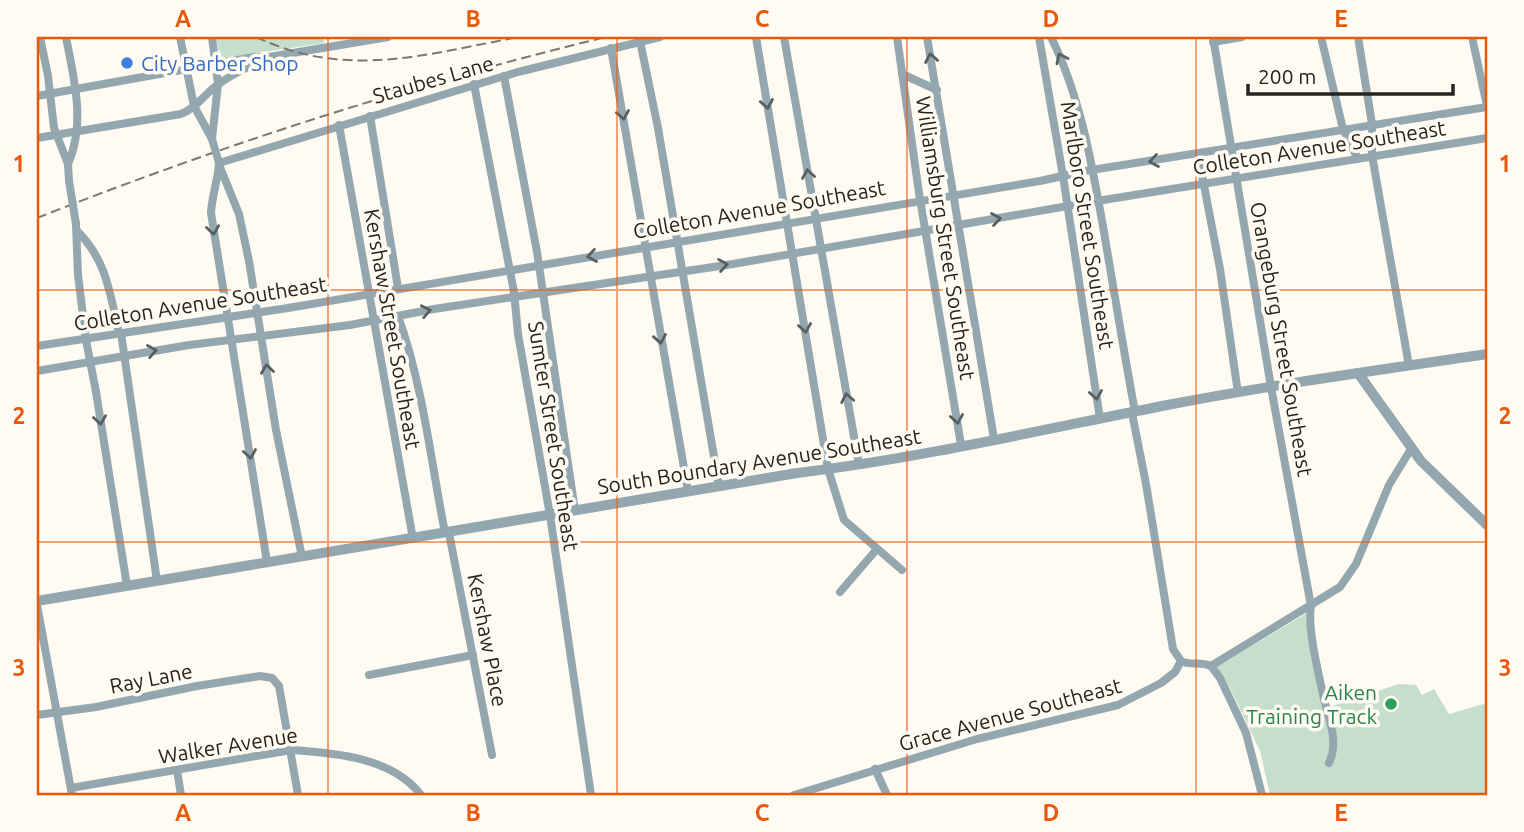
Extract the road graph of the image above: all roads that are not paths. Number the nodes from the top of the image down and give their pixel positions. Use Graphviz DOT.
graph roads {
  1 [pos="40,37"];
  2 [pos="66,37"];
  3 [pos="180,37"];
  4 [pos="212,37"];
  5 [pos="327,37"];
  6 [pos="388,37"];
  7 [pos="660,37"];
  8 [pos="756,37"];
  9 [pos="784,37"];
  10 [pos="897,37"];
  11 [pos="928,37"];
  12 [pos="1040,37"];
  13 [pos="1051,37"];
  14 [pos="1242,37"];
  15 [pos="1321,37"];
  16 [pos="1357,37"];
  17 [pos="1472,37"];
  18 [pos="355,39"];
  19 [pos="1213,39"];
  20 [pos="640,41"];
  21 [pos="328,47"];
  22 [pos="611,48"];
  23 [pos="269,57"];
  24 [pos="217,65"];
  25 [pos="186,70"];
  26 [pos="902,74"];
  27 [pos="504,76"];
  28 [pos="218,84"];
  29 [pos="474,84"];
  30 [pos="937,90"];
  31 [pos="75,91"];
  32 [pos="50,94"];
  33 [pos="37,96"];
  34 [pos="194,106"];
  35 [pos="1487,106"];
  36 [pos="370,116"];
  37 [pos="1372,124"];
  38 [pos="339,125"];
  39 [pos="1343,129"];
  40 [pos="78,131"];
  41 [pos="56,134"];
  42 [pos="37,138"];
  43 [pos="1487,138"];
  44 [pos="212,139"];
  45 [pos="1233,148"];
  46 [pos="1198,154"];
  47 [pos="1373,155"];
  48 [pos="1358,159"];
  49 [pos="219,163"];
  50 [pos="68,164"];
  51 [pos="1093,170"];
  52 [pos="1063,176"];
  53 [pos="1237,179"];
  54 [pos="1202,185"];
  55 [pos="954,194"];
  56 [pos="920,200"];
  57 [pos="1099,201"];
  58 [pos="1068,206"];
  59 [pos="816,219"];
  60 [pos="787,223"];
  61 [pos="960,225"];
  62 [pos="76,228"];
  63 [pos="926,230"];
  64 [pos="677,241"];
  65 [pos="644,247"];
  66 [pos="821,249"];
  67 [pos="793,254"];
  68 [pos="539,265"];
  69 [pos="509,269"];
  70 [pos="682,272"];
  71 [pos="651,276"];
  72 [pos="398,288"];
  73 [pos="370,294"];
  74 [pos="542,294"];
  75 [pos="515,298"];
  76 [pos="258,312"];
  77 [pos="227,316"];
  78 [pos="398,316"];
  79 [pos="375,320"];
  80 [pos="120,333"];
  81 [pos="263,336"];
  82 [pos="86,340"];
  83 [pos="231,340"];
  84 [pos="37,346"];
  85 [pos="1487,354"];
  86 [pos="124,356"];
  87 [pos="90,361"];
  88 [pos="1409,366"];
  89 [pos="37,371"];
  90 [pos="1358,373"];
  91 [pos="1271,387"];
  92 [pos="1238,393"];
  93 [pos="1133,412"];
  94 [pos="1100,419"];
  95 [pos="994,439"];
  96 [pos="961,446"];
  97 [pos="1411,449"];
  98 [pos="859,466"];
  99 [pos="828,470"];
  100 [pos="719,486"];
  101 [pos="688,491"];
  102 [pos="575,511"];
  103 [pos="550,515"];
  104 [pos="1487,525"];
  105 [pos="447,533"];
  106 [pos="413,539"];
  107 [pos="877,549"];
  108 [pos="302,557"];
  109 [pos="267,562"];
  110 [pos="902,570"];
  111 [pos="157,580"];
  112 [pos="127,586"];
  113 [pos="840,593"];
  114 [pos="37,603"];
  115 [pos="1311,606"];
  116 [pos="473,655"];
  117 [pos="1181,661"];
  118 [pos="1211,666"];
  119 [pos="369,675"];
  120 [pos="56,712"];
  121 [pos="37,715"];
  122 [pos="291,750"];
  123 [pos="492,755"];
  124 [pos="1329,763"];
  125 [pos="875,769"];
  126 [pos="177,770"];
  127 [pos="72,792"];
  128 [pos="181,795"];
  129 [pos="298,795"];
  130 [pos="421,795"];
  131 [pos="591,795"];
  132 [pos="794,795"];
  133 [pos="887,795"];
  134 [pos="1262,795"];
  1 -- 32 [label="street"];
  2 -- 31 [label="street"];
  3 -- 25 [label="street"];
  4 -- 24 [label="street"];
  5 -- 21 [label="street"];
  6 -- 18 [label="street"];
  7 -- 20 [label="street, Staubes Lane"];
  8 -- 60 [label="street, one-way"];
  59 -- 9 [label="street, one-way"];
  10 -- 26 [label="street, Williamsburg Street Southeast"];
  30 -- 11 [label="street, Williamsburg Street Southeast, one-way"];
  12 -- 52 [label="street, Marlboro Street Southeast"];
  51 -- 13 [label="street, Marlboro Street Southeast, one-way"];
  14 -- 19 [label="street"];
  15 -- 39 [label="street"];
  16 -- 37 [label="street"];
  17 -- 35 [label="street"];
  18 -- 21 [label="street"];
  19 -- 45 [label="street, Orangeburg Street Southeast"];
  20 -- 22 [label="street, Staubes Lane"];
  20 -- 64 [label="street"];
  21 -- 23 [label="street"];
  22 -- 27 [label="street, Staubes Lane"];
  22 -- 65 [label="street, one-way"];
  23 -- 24 [label="street"];
  23 -- 28 [label="street"];
  24 -- 25 [label="street"];
  24 -- 28 [label="street"];
  25 -- 31 [label="street"];
  25 -- 34 [label="street"];
  26 -- 30 [label="street"];
  26 -- 56 [label="street, Williamsburg Street Southeast"];
  27 -- 29 [label="street, Staubes Lane"];
  27 -- 68 [label="street, Sumter Street Southeast"];
  28 -- 34 [label="street"];
  28 -- 44 [label="street"];
  29 -- 36 [label="street, Staubes Lane"];
  29 -- 69 [label="street, Sumter Street Southeast"];
  30 -- 55 [label="street, Williamsburg Street Southeast"];
  31 -- 32 [label="street"];
  31 -- 40 [label="street"];
  32 -- 33 [label="street"];
  32 -- 41 [label="street"];
  34 -- 40 [label="street"];
  34 -- 44 [label="street"];
  35 -- 37 [label="street, Colleton Avenue Southeast"];
  36 -- 38 [label="street, Staubes Lane"];
  36 -- 72 [label="street, Kershaw Street Southeast"];
  37 -- 39 [label="street, Colleton Avenue Southeast"];
  37 -- 47 [label="street"];
  38 -- 49 [label="street, Staubes Lane"];
  38 -- 73 [label="street, Kershaw Street Southeast"];
  39 -- 45 [label="street, Colleton Avenue Southeast"];
  39 -- 48 [label="street"];
  40 -- 41 [label="street"];
  40 -- 50 [label="street"];
  41 -- 42 [label="street"];
  41 -- 50 [label="street"];
  43 -- 47 [label="street, Colleton Avenue Southeast"];
  44 -- 49 [label="street, bridge"];
  45 -- 46 [label="street, Colleton Avenue Southeast"];
  45 -- 53 [label="street, Orangeburg Street Southeast"];
  46 -- 51 [label="street, Colleton Avenue Southeast, one-way"];
  46 -- 54 [label="street"];
  47 -- 48 [label="street, Colleton Avenue Southeast"];
  47 -- 88 [label="street"];
  48 -- 53 [label="street, Colleton Avenue Southeast"];
  49 -- 76 [label="street"];
  49 -- 77 [label="street, one-way"];
  50 -- 62 [label="street, bridge"];
  51 -- 52 [label="street, Colleton Avenue Southeast"];
  51 -- 57 [label="street, Marlboro Street Southeast"];
  52 -- 55 [label="street, Colleton Avenue Southeast"];
  52 -- 58 [label="street, Marlboro Street Southeast"];
  53 -- 54 [label="street, Colleton Avenue Southeast"];
  53 -- 91 [label="street, Orangeburg Street Southeast"];
  54 -- 57 [label="street, Colleton Avenue Southeast"];
  54 -- 92 [label="street"];
  55 -- 56 [label="street, Colleton Avenue Southeast"];
  55 -- 61 [label="street, Williamsburg Street Southeast"];
  56 -- 59 [label="street, Colleton Avenue Southeast"];
  56 -- 63 [label="street, Williamsburg Street Southeast"];
  57 -- 58 [label="street, Colleton Avenue Southeast"];
  57 -- 93 [label="street, Marlboro Street Southeast"];
  61 -- 58 [label="street, Colleton Avenue Southeast, one-way"];
  58 -- 94 [label="street, Marlboro Street Southeast, one-way"];
  59 -- 60 [label="street, Colleton Avenue Southeast"];
  59 -- 66 [label="street"];
  60 -- 64 [label="street, Colleton Avenue Southeast"];
  60 -- 67 [label="street"];
  61 -- 63 [label="street, Colleton Avenue Southeast"];
  61 -- 95 [label="street, Williamsburg Street Southeast"];
  62 -- 80 [label="street"];
  62 -- 82 [label="street"];
  63 -- 66 [label="street, Colleton Avenue Southeast"];
  63 -- 96 [label="street, Williamsburg Street Southeast, one-way"];
  64 -- 65 [label="street, Colleton Avenue Southeast"];
  64 -- 70 [label="street"];
  65 -- 68 [label="street, Colleton Avenue Southeast, one-way"];
  65 -- 71 [label="street"];
  66 -- 67 [label="street, Colleton Avenue Southeast"];
  98 -- 66 [label="street, one-way"];
  70 -- 67 [label="street, Colleton Avenue Southeast, one-way"];
  67 -- 99 [label="street, one-way"];
  68 -- 69 [label="street, Colleton Avenue Southeast"];
  68 -- 74 [label="street, Sumter Street Southeast"];
  69 -- 72 [label="street, Colleton Avenue Southeast"];
  69 -- 75 [label="street, Sumter Street Southeast"];
  70 -- 71 [label="street, Colleton Avenue Southeast"];
  70 -- 100 [label="street"];
  71 -- 74 [label="street, Colleton Avenue Southeast"];
  71 -- 101 [label="street, one-way"];
  72 -- 73 [label="street, Colleton Avenue Southeast"];
  73 -- 76 [label="street, Colleton Avenue Southeast"];
  73 -- 79 [label="street, Kershaw Street Southeast"];
  74 -- 75 [label="street, Colleton Avenue Southeast"];
  74 -- 102 [label="street, Sumter Street Southeast"];
  78 -- 75 [label="street, Colleton Avenue Southeast, one-way"];
  75 -- 103 [label="street, Sumter Street Southeast"];
  76 -- 77 [label="street, Colleton Avenue Southeast"];
  76 -- 81 [label="street"];
  77 -- 80 [label="street, Colleton Avenue Southeast"];
  77 -- 83 [label="street"];
  78 -- 79 [label="street, Colleton Avenue Southeast"];
  78 -- 105 [label="street, Kershaw Street Southeast"];
  79 -- 81 [label="street, Colleton Avenue Southeast"];
  79 -- 106 [label="street, Kershaw Street Southeast"];
  80 -- 82 [label="street, Colleton Avenue Southeast"];
  80 -- 86 [label="street"];
  81 -- 83 [label="street, Colleton Avenue Southeast"];
  108 -- 81 [label="street, one-way"];
  82 -- 84 [label="street, Colleton Avenue Southeast"];
  82 -- 87 [label="street"];
  86 -- 83 [label="street, Colleton Avenue Southeast, one-way"];
  83 -- 109 [label="street, one-way"];
  85 -- 88 [label="street, South Boundary Avenue Southeast"];
  86 -- 87 [label="street, Colleton Avenue Southeast"];
  86 -- 111 [label="street"];
  87 -- 89 [label="street, Colleton Avenue Southeast"];
  87 -- 112 [label="street, one-way"];
  88 -- 90 [label="street, South Boundary Avenue Southeast"];
  90 -- 91 [label="street, South Boundary Avenue Southeast"];
  90 -- 97 [label="street"];
  91 -- 92 [label="street, South Boundary Avenue Southeast"];
  91 -- 115 [label="street, Orangeburg Street Southeast"];
  92 -- 93 [label="street, South Boundary Avenue Southeast"];
  93 -- 94 [label="street, South Boundary Avenue Southeast"];
  93 -- 117 [label="street, Marlboro Street Southeast"];
  94 -- 95 [label="street, South Boundary Avenue Southeast"];
  95 -- 96 [label="street, South Boundary Avenue Southeast"];
  96 -- 98 [label="street, South Boundary Avenue Southeast"];
  97 -- 104 [label="street"];
  97 -- 115 [label="street"];
  98 -- 99 [label="street, South Boundary Avenue Southeast"];
  99 -- 100 [label="street, South Boundary Avenue Southeast"];
  99 -- 107 [label="street"];
  100 -- 101 [label="street, South Boundary Avenue Southeast"];
  101 -- 102 [label="street, South Boundary Avenue Southeast"];
  102 -- 103 [label="street, South Boundary Avenue Southeast"];
  103 -- 105 [label="street, South Boundary Avenue Southeast"];
  103 -- 131 [label="street, Sumter Street Southeast"];
  105 -- 106 [label="street, South Boundary Avenue Southeast"];
  105 -- 116 [label="street, Kershaw Place"];
  106 -- 108 [label="street, South Boundary Avenue Southeast"];
  107 -- 110 [label="street"];
  107 -- 113 [label="street"];
  108 -- 109 [label="street, South Boundary Avenue Southeast"];
  109 -- 111 [label="street, South Boundary Avenue Southeast"];
  111 -- 112 [label="street, South Boundary Avenue Southeast"];
  112 -- 114 [label="street, South Boundary Avenue Southeast"];
  114 -- 120 [label="street"];
  115 -- 118 [label="street"];
  115 -- 124 [label="street, Orangeburg Street Southeast"];
  116 -- 119 [label="street"];
  116 -- 123 [label="street, Kershaw Place"];
  117 -- 118 [label="street"];
  117 -- 125 [label="street, Grace Avenue Southeast"];
  118 -- 134 [label="street"];
  120 -- 121 [label="street, Ray Lane"];
  120 -- 122 [label="street, Ray Lane"];
  120 -- 127 [label="street"];
  122 -- 126 [label="street, Walker Avenue"];
  122 -- 129 [label="street"];
  122 -- 130 [label="street, Walker Avenue"];
  125 -- 132 [label="street, Grace Avenue Southeast"];
  125 -- 133 [label="street"];
  126 -- 127 [label="street, Walker Avenue"];
  126 -- 128 [label="street"];
}
